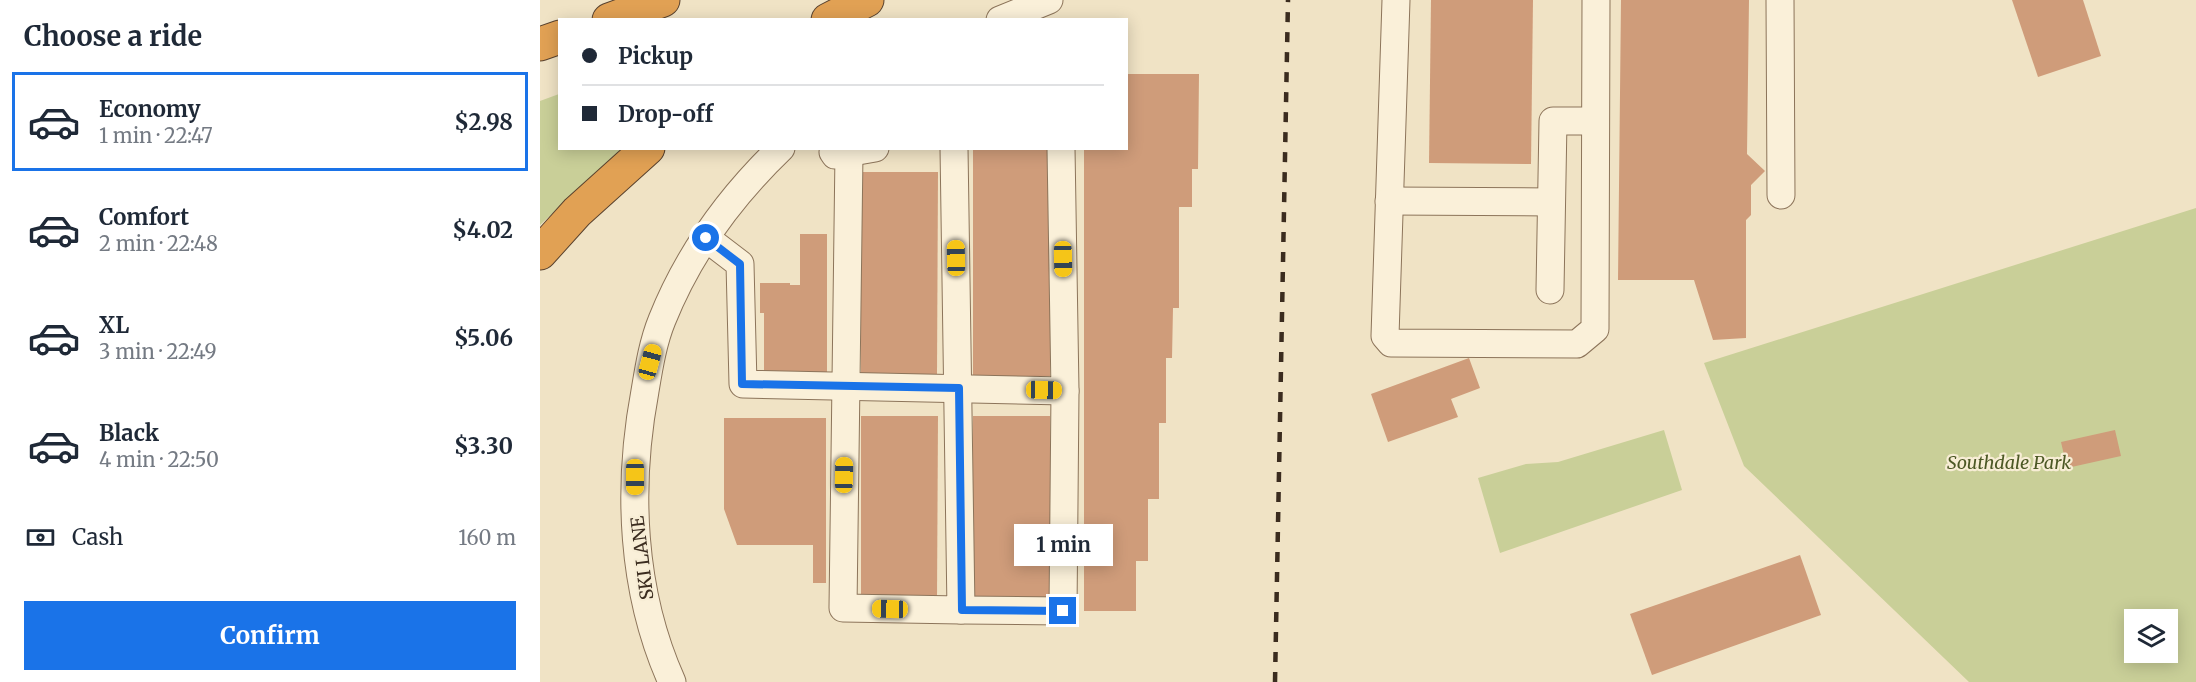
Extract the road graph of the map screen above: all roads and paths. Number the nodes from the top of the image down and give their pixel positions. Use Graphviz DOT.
graph roads {
  1 [pos="663,0"];
  2 [pos="867,0"];
  3 [pos="1049,0"];
  4 [pos="1395,0"];
  5 [pos="1596,0"];
  6 [pos="1780,0"];
  7 [pos="614,18"];
  8 [pos="832,18"];
  9 [pos="1005,18"];
  10 [pos="558,38"];
  11 [pos="540,44"];
  12 [pos="1595,121"];
  13 [pos="646,150"];
  14 [pos="779,150"];
  15 [pos="852,150"];
  16 [pos="954,150"];
  17 [pos="1061,150"];
  18 [pos="1781,195"];
  19 [pos="1389,201"];
  20 [pos="1551,202"];
  21 [pos="706,238"];
  22 [pos="540,253"];
  23 [pos="1550,290"];
  24 [pos="846,387"];
  25 [pos="959,388"];
  26 [pos="1065,391"];
  27 [pos="962,610"];
  28 [pos="672,682"];
  1 -- 7 [label="highway"];
  2 -- 8 [label="highway"];
  3 -- 9 [label="street"];
  4 -- 19 [label="street"];
  5 -- 12 [label="street"];
  6 -- 18 [label="street"];
  10 -- 11 [label="highway"];
  12 -- 19 [label="street"];
  12 -- 20 [label="street"];
  13 -- 22 [label="highway"];
  14 -- 21 [label="street, SKI LANE"];
  15 -- 24 [label="street"];
  16 -- 25 [label="street"];
  17 -- 26 [label="street"];
  19 -- 20 [label="street"];
  20 -- 23 [label="street"];
  21 -- 24 [label="street"];
  21 -- 28 [label="street, SKI LANE"];
  24 -- 25 [label="street"];
  24 -- 27 [label="street"];
  25 -- 26 [label="street"];
  25 -- 27 [label="street"];
  26 -- 27 [label="street"];
}
